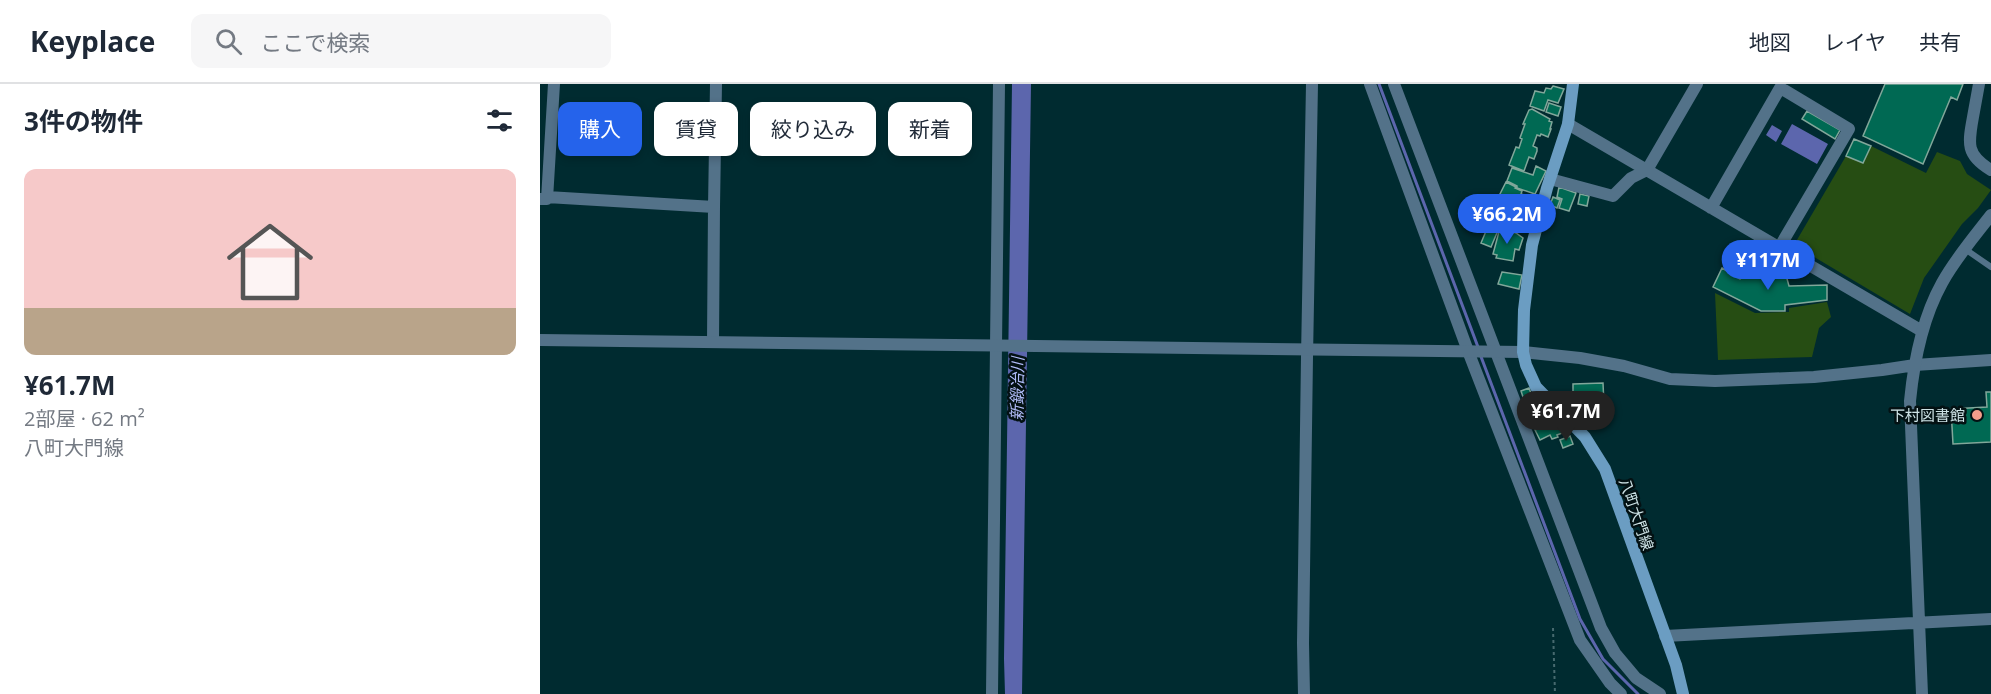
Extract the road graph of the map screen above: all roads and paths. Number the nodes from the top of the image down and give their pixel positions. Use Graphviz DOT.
graph roads {
  1 [pos="554,84"];
  2 [pos="716,84"];
  3 [pos="999,84"];
  4 [pos="1312,84"];
  5 [pos="1370,84"];
  6 [pos="1394,84"];
  7 [pos="1573,84"];
  8 [pos="1697,84"];
  9 [pos="1979,84"];
  10 [pos="1777,86"];
  11 [pos="1568,124"];
  12 [pos="1647,170"];
  13 [pos="1991,170"];
  14 [pos="1550,179"];
  15 [pos="544,198"];
  16 [pos="714,207"];
  17 [pos="1711,208"];
  18 [pos="1990,217"];
  19 [pos="1779,248"];
  20 [pos="1965,249"];
  21 [pos="1991,267"];
  22 [pos="1922,331"];
  23 [pos="540,340"];
  24 [pos="713,342"];
  25 [pos="999,345"];
  26 [pos="1307,349"];
  27 [pos="1468,351"];
  28 [pos="1495,352"];
  29 [pos="1523,352"];
  30 [pos="1991,360"];
  31 [pos="1915,365"];
  32 [pos="1991,620"];
  33 [pos="1919,623"];
  34 [pos="1553,628"];
  35 [pos="1665,636"];
  36 [pos="992,694"];
  37 [pos="1304,694"];
  38 [pos="1556,694"];
  39 [pos="1621,694"];
  40 [pos="1660,694"];
  41 [pos="1683,694"];
  42 [pos="1922,694"];
  1 -- 15 [label="street"];
  2 -- 16 [label="street"];
  3 -- 25 [label="street"];
  4 -- 26 [label="street"];
  5 -- 27 [label="street"];
  6 -- 28 [label="street"];
  7 -- 11 [label="main road, 八町大門線"];
  8 -- 12 [label="street"];
  9 -- 13 [label="street"];
  10 -- 17 [label="street"];
  10 -- 19 [label="street"];
  11 -- 12 [label="street"];
  11 -- 14 [label="main road, 八町大門線"];
  12 -- 14 [label="street"];
  12 -- 17 [label="street"];
  14 -- 29 [label="main road, 八町大門線"];
  15 -- 16 [label="street"];
  16 -- 24 [label="street"];
  17 -- 19 [label="street"];
  18 -- 20 [label="street"];
  19 -- 22 [label="street"];
  20 -- 21 [label="lane"];
  20 -- 22 [label="street"];
  22 -- 31 [label="street"];
  23 -- 24 [label="street"];
  24 -- 25 [label="street"];
  25 -- 26 [label="street"];
  25 -- 36 [label="street"];
  26 -- 27 [label="street"];
  26 -- 37 [label="street"];
  27 -- 28 [label="street"];
  27 -- 39 [label="street"];
  28 -- 29 [label="street"];
  28 -- 40 [label="street"];
  29 -- 31 [label="street"];
  29 -- 35 [label="main road, 八町大門線"];
  30 -- 31 [label="street"];
  31 -- 33 [label="street"];
  32 -- 33 [label="street"];
  33 -- 35 [label="street"];
  33 -- 42 [label="street"];
  34 -- 38 [label="path"];
  35 -- 41 [label="main road, 八町大門線"];
}
